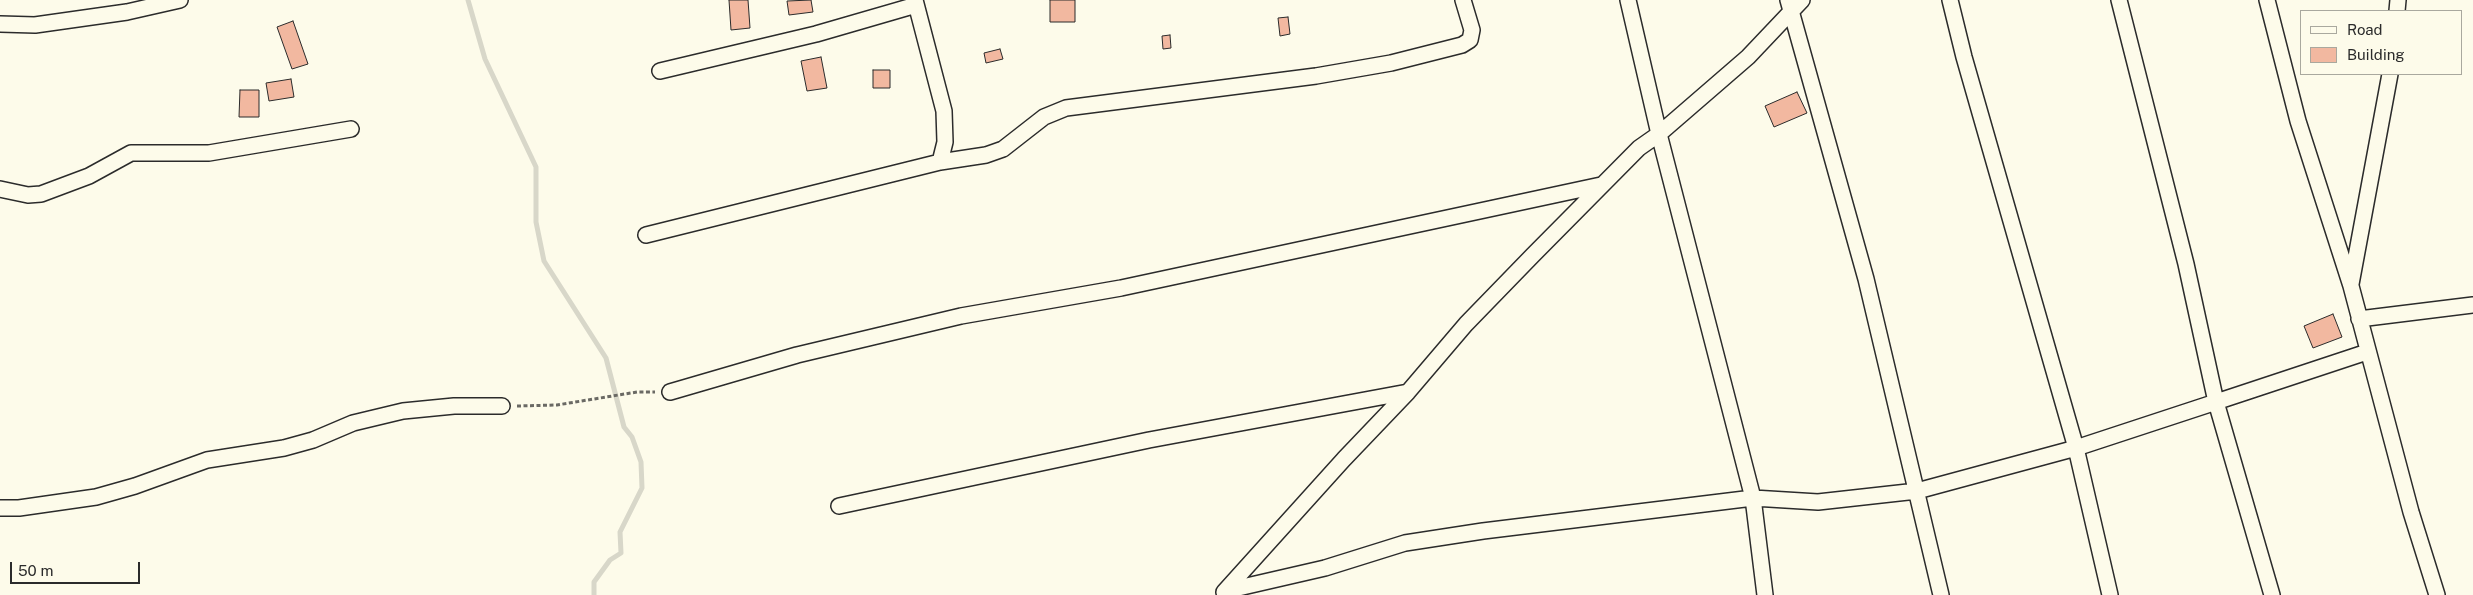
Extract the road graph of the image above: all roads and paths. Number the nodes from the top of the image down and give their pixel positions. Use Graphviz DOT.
graph roads {
  1 [pos="180,0"];
  2 [pos="1463,0"];
  3 [pos="1628,0"];
  4 [pos="1802,0"];
  5 [pos="1950,0"];
  6 [pos="2119,0"];
  7 [pos="2267,0"];
  8 [pos="915,3"];
  9 [pos="1790,6"];
  10 [pos="0,24"];
  11 [pos="660,72"];
  12 [pos="2390,75"];
  13 [pos="352,129"];
  14 [pos="1659,134"];
  15 [pos="940,162"];
  16 [pos="1601,186"];
  17 [pos="0,189"];
  18 [pos="646,235"];
  19 [pos="2351,286"];
  20 [pos="2473,305"];
  21 [pos="2359,319"];
  22 [pos="2367,352"];
  23 [pos="670,392"];
  24 [pos="1408,392"];
  25 [pos="2216,402"];
  26 [pos="502,406"];
  27 [pos="2076,448"];
  28 [pos="1917,491"];
  29 [pos="1753,498"];
  30 [pos="839,506"];
  31 [pos="0,508"];
  32 [pos="1223,593"];
  33 [pos="1765,595"];
  34 [pos="1941,595"];
  35 [pos="2110,595"];
  36 [pos="2272,595"];
  37 [pos="2437,595"];
  1 -- 10 [label="street"];
  2 -- 15 [label="street"];
  3 -- 14 [label="street"];
  4 -- 9 [label="street"];
  5 -- 27 [label="street"];
  6 -- 25 [label="street"];
  7 -- 19 [label="street"];
  8 -- 11 [label="street"];
  8 -- 15 [label="street"];
  9 -- 14 [label="street"];
  9 -- 28 [label="street"];
  12 -- 19 [label="street"];
  13 -- 17 [label="street"];
  14 -- 16 [label="street"];
  14 -- 29 [label="street"];
  15 -- 18 [label="street"];
  16 -- 23 [label="street"];
  16 -- 24 [label="street"];
  19 -- 21 [label="street"];
  20 -- 21 [label="street"];
  21 -- 22 [label="street"];
  22 -- 25 [label="street"];
  22 -- 37 [label="street"];
  23 -- 26 [label="path"];
  24 -- 30 [label="street"];
  24 -- 32 [label="street"];
  25 -- 27 [label="street"];
  25 -- 36 [label="street"];
  26 -- 31 [label="street"];
  27 -- 28 [label="street"];
  27 -- 35 [label="street"];
  28 -- 29 [label="street"];
  28 -- 34 [label="street"];
  29 -- 32 [label="street"];
  29 -- 33 [label="street"];
}
